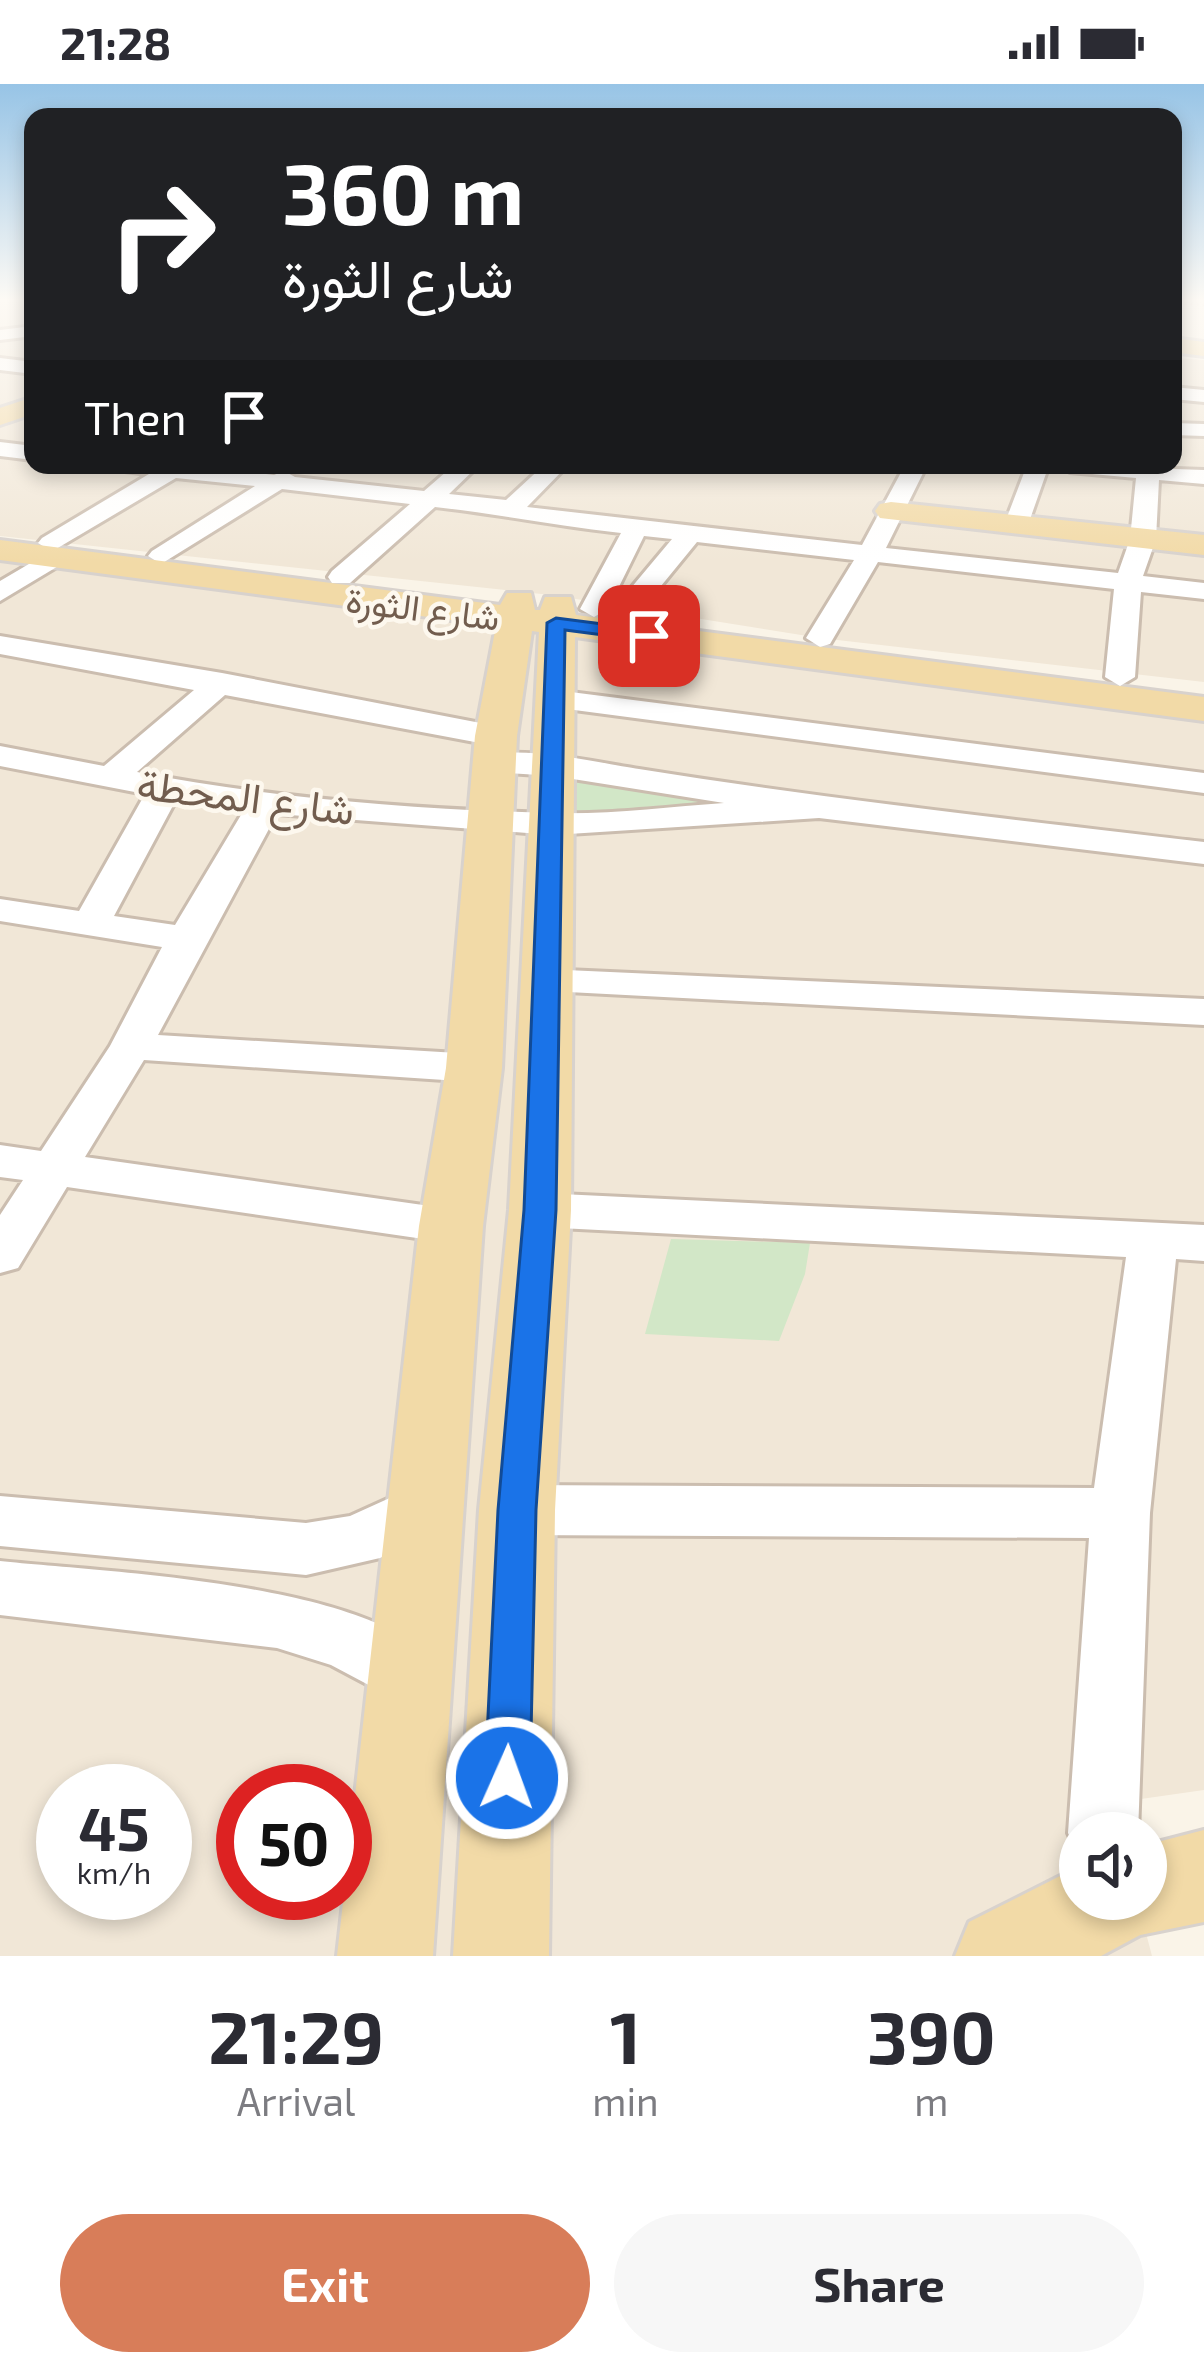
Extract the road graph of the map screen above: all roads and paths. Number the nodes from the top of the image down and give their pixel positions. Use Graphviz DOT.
graph roads {
  1 [pos="167,474"];
  2 [pos="213,474"];
  3 [pos="290,474"];
  4 [pos="457,474"];
  5 [pos="548,474"];
  6 [pos="911,474"];
  7 [pos="1035,474"];
  8 [pos="1148,474"];
  9 [pos="274,484"];
  10 [pos="426,498"];
  11 [pos="512,508"];
  12 [pos="891,511"];
  13 [pos="1016,525"];
  14 [pos="636,527"];
  15 [pos="691,533"];
  16 [pos="0,536"];
  17 [pos="1143,538"];
  18 [pos="1204,545"];
  19 [pos="0,550"];
  20 [pos="53,550"];
  21 [pos="871,553"];
  22 [pos="161,556"];
  23 [pos="341,578"];
  24 [pos="1128,582"];
  25 [pos="1204,591"];
  26 [pos="0,593"];
  27 [pos="561,612"];
  28 [pos="820,638"];
  29 [pos="0,645"];
  30 [pos="1120,677"];
  31 [pos="222,682"];
  32 [pos="1204,684"];
  33 [pos="555,699"];
  34 [pos="1204,709"];
  35 [pos="0,756"];
  36 [pos="110,778"];
  37 [pos="518,781"];
  38 [pos="1204,782"];
  39 [pos="165,788"];
  40 [pos="266,802"];
  41 [pos="819,808"];
  42 [pos="1204,853"];
  43 [pos="0,910"];
  44 [pos="91,923"];
  45 [pos="186,939"];
  46 [pos="544,980"];
  47 [pos="1204,1012"];
  48 [pos="130,1046"];
  49 [pos="474,1068"];
  50 [pos="0,1160"];
  51 [pos="50,1168"];
  52 [pos="540,1210"];
  53 [pos="451,1226"];
  54 [pos="1179,1243"];
  55 [pos="0,1255"];
  56 [pos="425,1507"];
  57 [pos="517,1510"];
  58 [pos="1120,1513"];
  59 [pos="0,1521"];
  60 [pos="0,1588"];
  61 [pos="412,1678"];
  62 [pos="1114,1812"];
  63 [pos="1204,1876"];
  64 [pos="1167,1884"];
  65 [pos="1070,1920"];
  66 [pos="385,1956"];
  67 [pos="501,1956"];
  68 [pos="1003,1956"];
  1 -- 20 [label="street"];
  2 -- 9 [label="street"];
  3 -- 9 [label="street"];
  4 -- 10 [label="street"];
  5 -- 11 [label="street"];
  6 -- 12 [label="street"];
  7 -- 13 [label="street"];
  8 -- 17 [label="street"];
  9 -- 10 [label="street"];
  9 -- 22 [label="street"];
  10 -- 11 [label="street"];
  10 -- 23 [label="street"];
  11 -- 14 [label="street"];
  12 -- 13 [label="main road"];
  12 -- 21 [label="street"];
  13 -- 17 [label="main road"];
  14 -- 15 [label="street"];
  14 -- 27 [label="street"];
  15 -- 21 [label="street"];
  15 -- 27 [label="street"];
  16 -- 20 [label="main road, شارع الثورة"];
  17 -- 18 [label="main road"];
  17 -- 24 [label="street"];
  19 -- 20 [label="main road, شارع الثورة"];
  20 -- 22 [label="main road, شارع الثورة"];
  20 -- 26 [label="street"];
  20 -- 27 [label="main road, شارع الثورة"];
  21 -- 24 [label="street"];
  21 -- 28 [label="street"];
  22 -- 23 [label="main road, شارع الثورة"];
  23 -- 27 [label="main road, شارع الثورة"];
  24 -- 25 [label="street"];
  24 -- 30 [label="street"];
  27 -- 28 [label="main road, شارع الثورة"];
  27 -- 33 [label="main road"];
  27 -- 34 [label="main road, شارع الثورة"];
  27 -- 37 [label="main road"];
  28 -- 30 [label="main road, شارع الثورة"];
  29 -- 31 [label="street"];
  30 -- 32 [label="main road, شارع الثورة"];
  31 -- 36 [label="street"];
  31 -- 37 [label="street"];
  33 -- 37 [label="main road"];
  33 -- 38 [label="street"];
  35 -- 36 [label="street, شارع المحطة"];
  36 -- 39 [label="street, شارع المحطة"];
  37 -- 40 [label="street, شارع المحطة"];
  37 -- 41 [label="street"];
  37 -- 41 [label="street"];
  37 -- 46 [label="main road"];
  37 -- 49 [label="main road"];
  39 -- 40 [label="street, شارع المحطة"];
  39 -- 44 [label="street"];
  40 -- 45 [label="street"];
  41 -- 42 [label="street"];
  43 -- 44 [label="street"];
  44 -- 45 [label="street"];
  45 -- 48 [label="street"];
  46 -- 47 [label="street"];
  46 -- 52 [label="main road"];
  48 -- 49 [label="street"];
  48 -- 51 [label="street"];
  49 -- 53 [label="main road"];
  50 -- 51 [label="street"];
  51 -- 53 [label="street"];
  51 -- 55 [label="street"];
  52 -- 54 [label="street"];
  52 -- 57 [label="main road"];
  53 -- 56 [label="main road"];
  54 -- 58 [label="street"];
  56 -- 59 [label="street"];
  56 -- 61 [label="main road"];
  57 -- 58 [label="street"];
  57 -- 67 [label="main road"];
  58 -- 62 [label="street"];
  60 -- 61 [label="street"];
  61 -- 66 [label="main road"];
  63 -- 64 [label="main road"];
  65 -- 68 [label="main road"];
}
